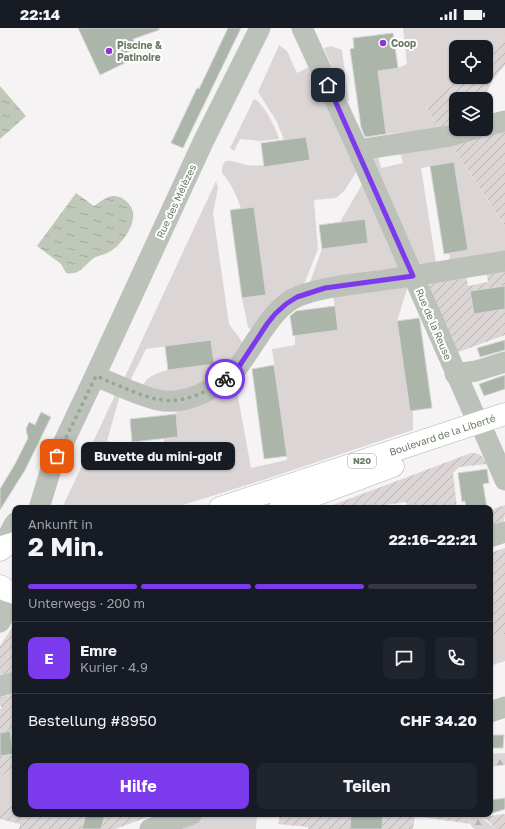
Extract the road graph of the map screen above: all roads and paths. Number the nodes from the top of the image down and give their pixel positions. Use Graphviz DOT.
graph roads {
  1 [pos="260,28"];
  2 [pos="302,28"];
  3 [pos="505,120"];
  4 [pos="493,124"];
  5 [pos="450,136"];
  6 [pos="358,150"];
  7 [pos="505,261"];
  8 [pos="413,276"];
  9 [pos="505,362"];
  10 [pos="455,374"];
  11 [pos="96,376"];
  12 [pos="505,414"];
  13 [pos="505,425"];
  14 [pos="481,428"];
  15 [pos="51,469"];
  16 [pos="505,480"];
  17 [pos="26,505"];
  18 [pos="40,505"];
  19 [pos="230,505"];
  20 [pos="288,505"];
  21 [pos="12,529"];
  22 [pos="505,532"];
  23 [pos="493,536"];
  24 [pos="7,547"];
  25 [pos="6,588"];
  26 [pos="0,622"];
  27 [pos="12,683"];
  28 [pos="0,686"];
  29 [pos="505,707"];
  30 [pos="493,711"];
  31 [pos="184,817"];
  32 [pos="150,829"];
  1 -- 11 [label="street, Rue des Mélèzes"];
  2 -- 6 [label="street, Rue de la Reuse"];
  3 -- 4 [label="street"];
  5 -- 6 [label="street"];
  6 -- 8 [label="street, Rue de la Reuse"];
  7 -- 8 [label="street"];
  8 -- 10 [label="street, Rue de la Reuse"];
  8 -- 11 [label="street"];
  9 -- 10 [label="street"];
  10 -- 14 [label="street, Rue de la Reuse"];
  11 -- 15 [label="street, Rue des Mélèzes"];
  12 -- 14 [label="main road, Boulevard de la Liberté / N20"];
  13 -- 14 [label="main road, Boulevard de la Liberté / N20"];
  14 -- 16 [label="street, Rue de la Reuse"];
  14 -- 19 [label="main road, Boulevard de la Liberté / N20"];
  14 -- 20 [label="main road, Boulevard de la Liberté / N20"];
  15 -- 17 [label="street, Rue des Mélèzes"];
  15 -- 18 [label="street, Rue des Mélèzes"];
  21 -- 24 [label="street"];
  22 -- 23 [label="street"];
  25 -- 26 [label="street"];
  27 -- 28 [label="street"];
  29 -- 30 [label="street"];
  31 -- 32 [label="street"];
}
